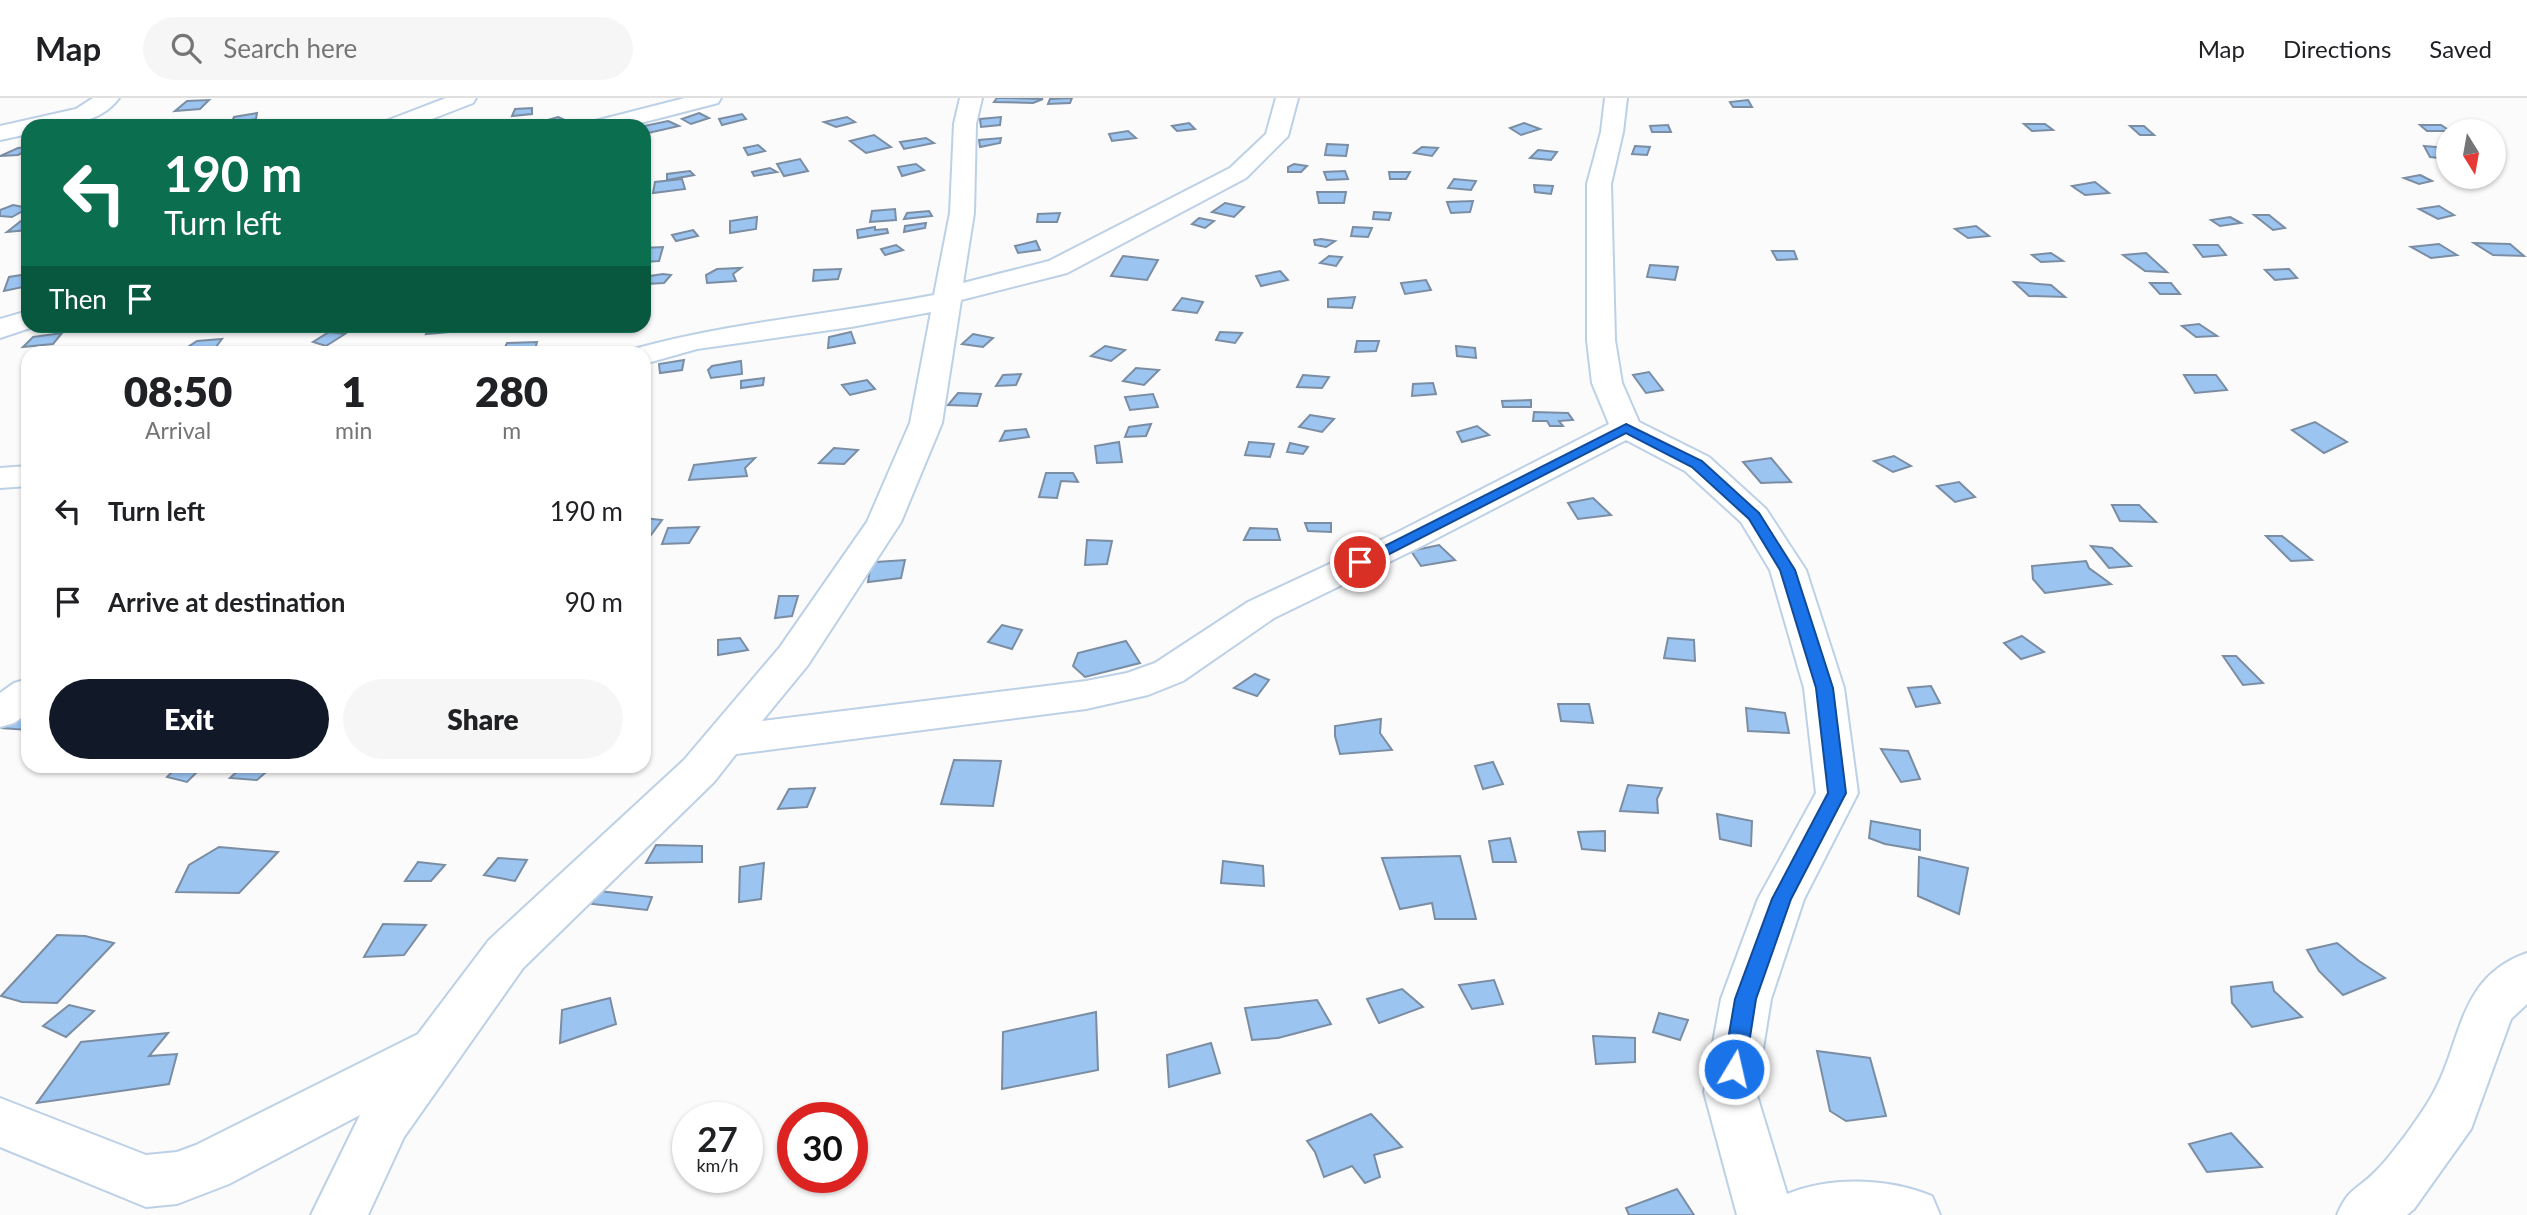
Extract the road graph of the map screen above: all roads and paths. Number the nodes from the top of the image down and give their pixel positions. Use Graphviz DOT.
graph roads {
  1 [pos="108,98"];
  2 [pos="466,98"];
  3 [pos="710,98"];
  4 [pos="971,98"];
  5 [pos="1287,98"];
  6 [pos="1616,98"];
  7 [pos="62,119"];
  8 [pos="412,119"];
  9 [pos="630,119"];
  10 [pos="21,128"];
  11 [pos="0,133"];
  12 [pos="0,141"];
  13 [pos="21,142"];
  14 [pos="948,298"];
  15 [pos="21,322"];
  16 [pos="0,329"];
  17 [pos="651,353"];
  18 [pos="1626,428"];
  19 [pos="21,476"];
  20 [pos="0,478"];
  21 [pos="21,698"];
  22 [pos="0,713"];
  23 [pos="723,741"];
  24 [pos="2527,973"];
  25 [pos="436,1050"];
  26 [pos="0,1122"];
  27 [pos="338,1215"];
  28 [pos="1765,1215"];
  29 [pos="1802,1215"];
  30 [pos="1912,1215"];
  31 [pos="2365,1215"];
  1 -- 7 [label="street"];
  2 -- 8 [label="street"];
  3 -- 9 [label="street"];
  4 -- 14 [label="street"];
  5 -- 14 [label="street"];
  6 -- 18 [label="street"];
  10 -- 11 [label="street"];
  12 -- 13 [label="street"];
  14 -- 17 [label="street"];
  14 -- 23 [label="street"];
  15 -- 16 [label="street"];
  18 -- 23 [label="street"];
  18 -- 28 [label="street"];
  19 -- 20 [label="street"];
  21 -- 22 [label="street"];
  23 -- 25 [label="street"];
  24 -- 31 [label="street"];
  25 -- 26 [label="street"];
  25 -- 27 [label="street"];
  29 -- 30 [label="street"];
}
